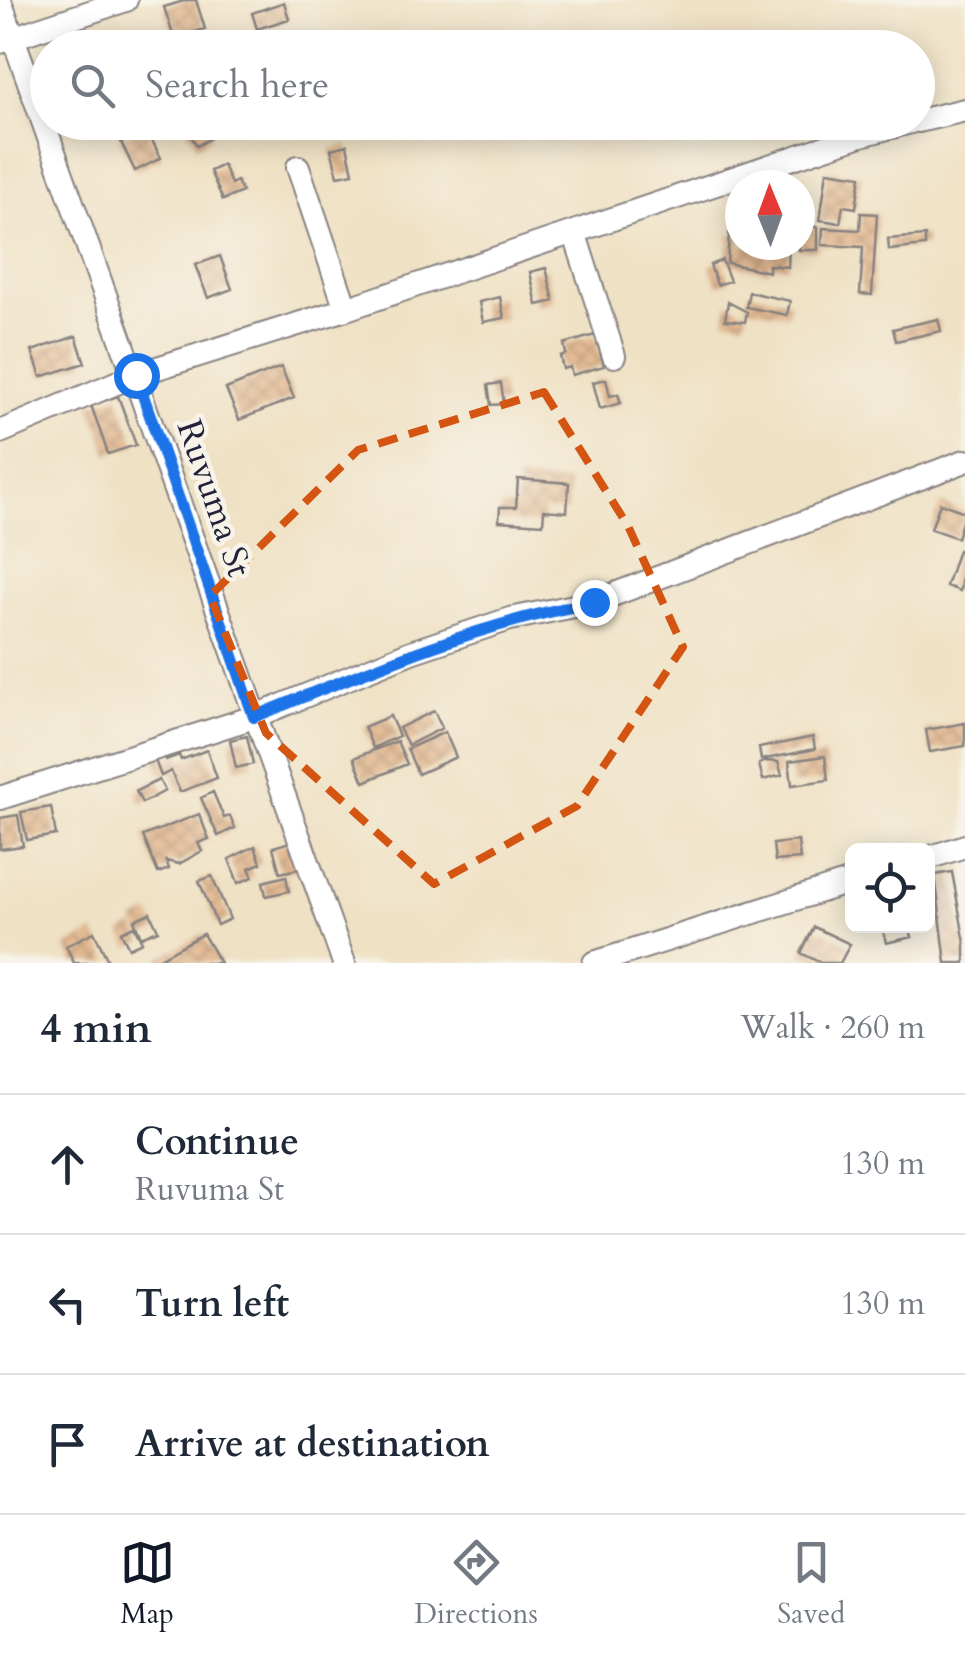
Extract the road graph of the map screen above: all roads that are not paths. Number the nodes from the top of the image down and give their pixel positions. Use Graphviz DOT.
graph roads {
  1 [pos="126,0"];
  2 [pos="0,1"];
  3 [pos="34,30"];
  4 [pos="30,31"];
  5 [pos="6,39"];
  6 [pos="30,101"];
  7 [pos="965,110"];
  8 [pos="935,117"];
  9 [pos="45,140"];
  10 [pos="846,140"];
  11 [pos="298,167"];
  12 [pos="574,232"];
  13 [pos="346,309"];
  14 [pos="614,356"];
  15 [pos="136,375"];
  16 [pos="0,432"];
  17 [pos="965,461"];
  18 [pos="254,717"];
  19 [pos="0,798"];
  20 [pos="965,846"];
  21 [pos="935,856"];
  22 [pos="845,883"];
  23 [pos="344,963"];
  24 [pos="594,963"];
  1 -- 3 [label="street"];
  2 -- 5 [label="street, Ruvuma St"];
  4 -- 5 [label="street"];
  5 -- 6 [label="street, Ruvuma St"];
  7 -- 8 [label="street"];
  9 -- 15 [label="street, Ruvuma St"];
  10 -- 12 [label="street"];
  11 -- 13 [label="street"];
  12 -- 13 [label="street"];
  12 -- 14 [label="street"];
  13 -- 15 [label="street"];
  15 -- 16 [label="street"];
  15 -- 18 [label="street, Ruvuma St"];
  17 -- 18 [label="street"];
  18 -- 19 [label="street"];
  18 -- 23 [label="street, Ruvuma St"];
  20 -- 21 [label="street"];
  22 -- 24 [label="street"];
}
